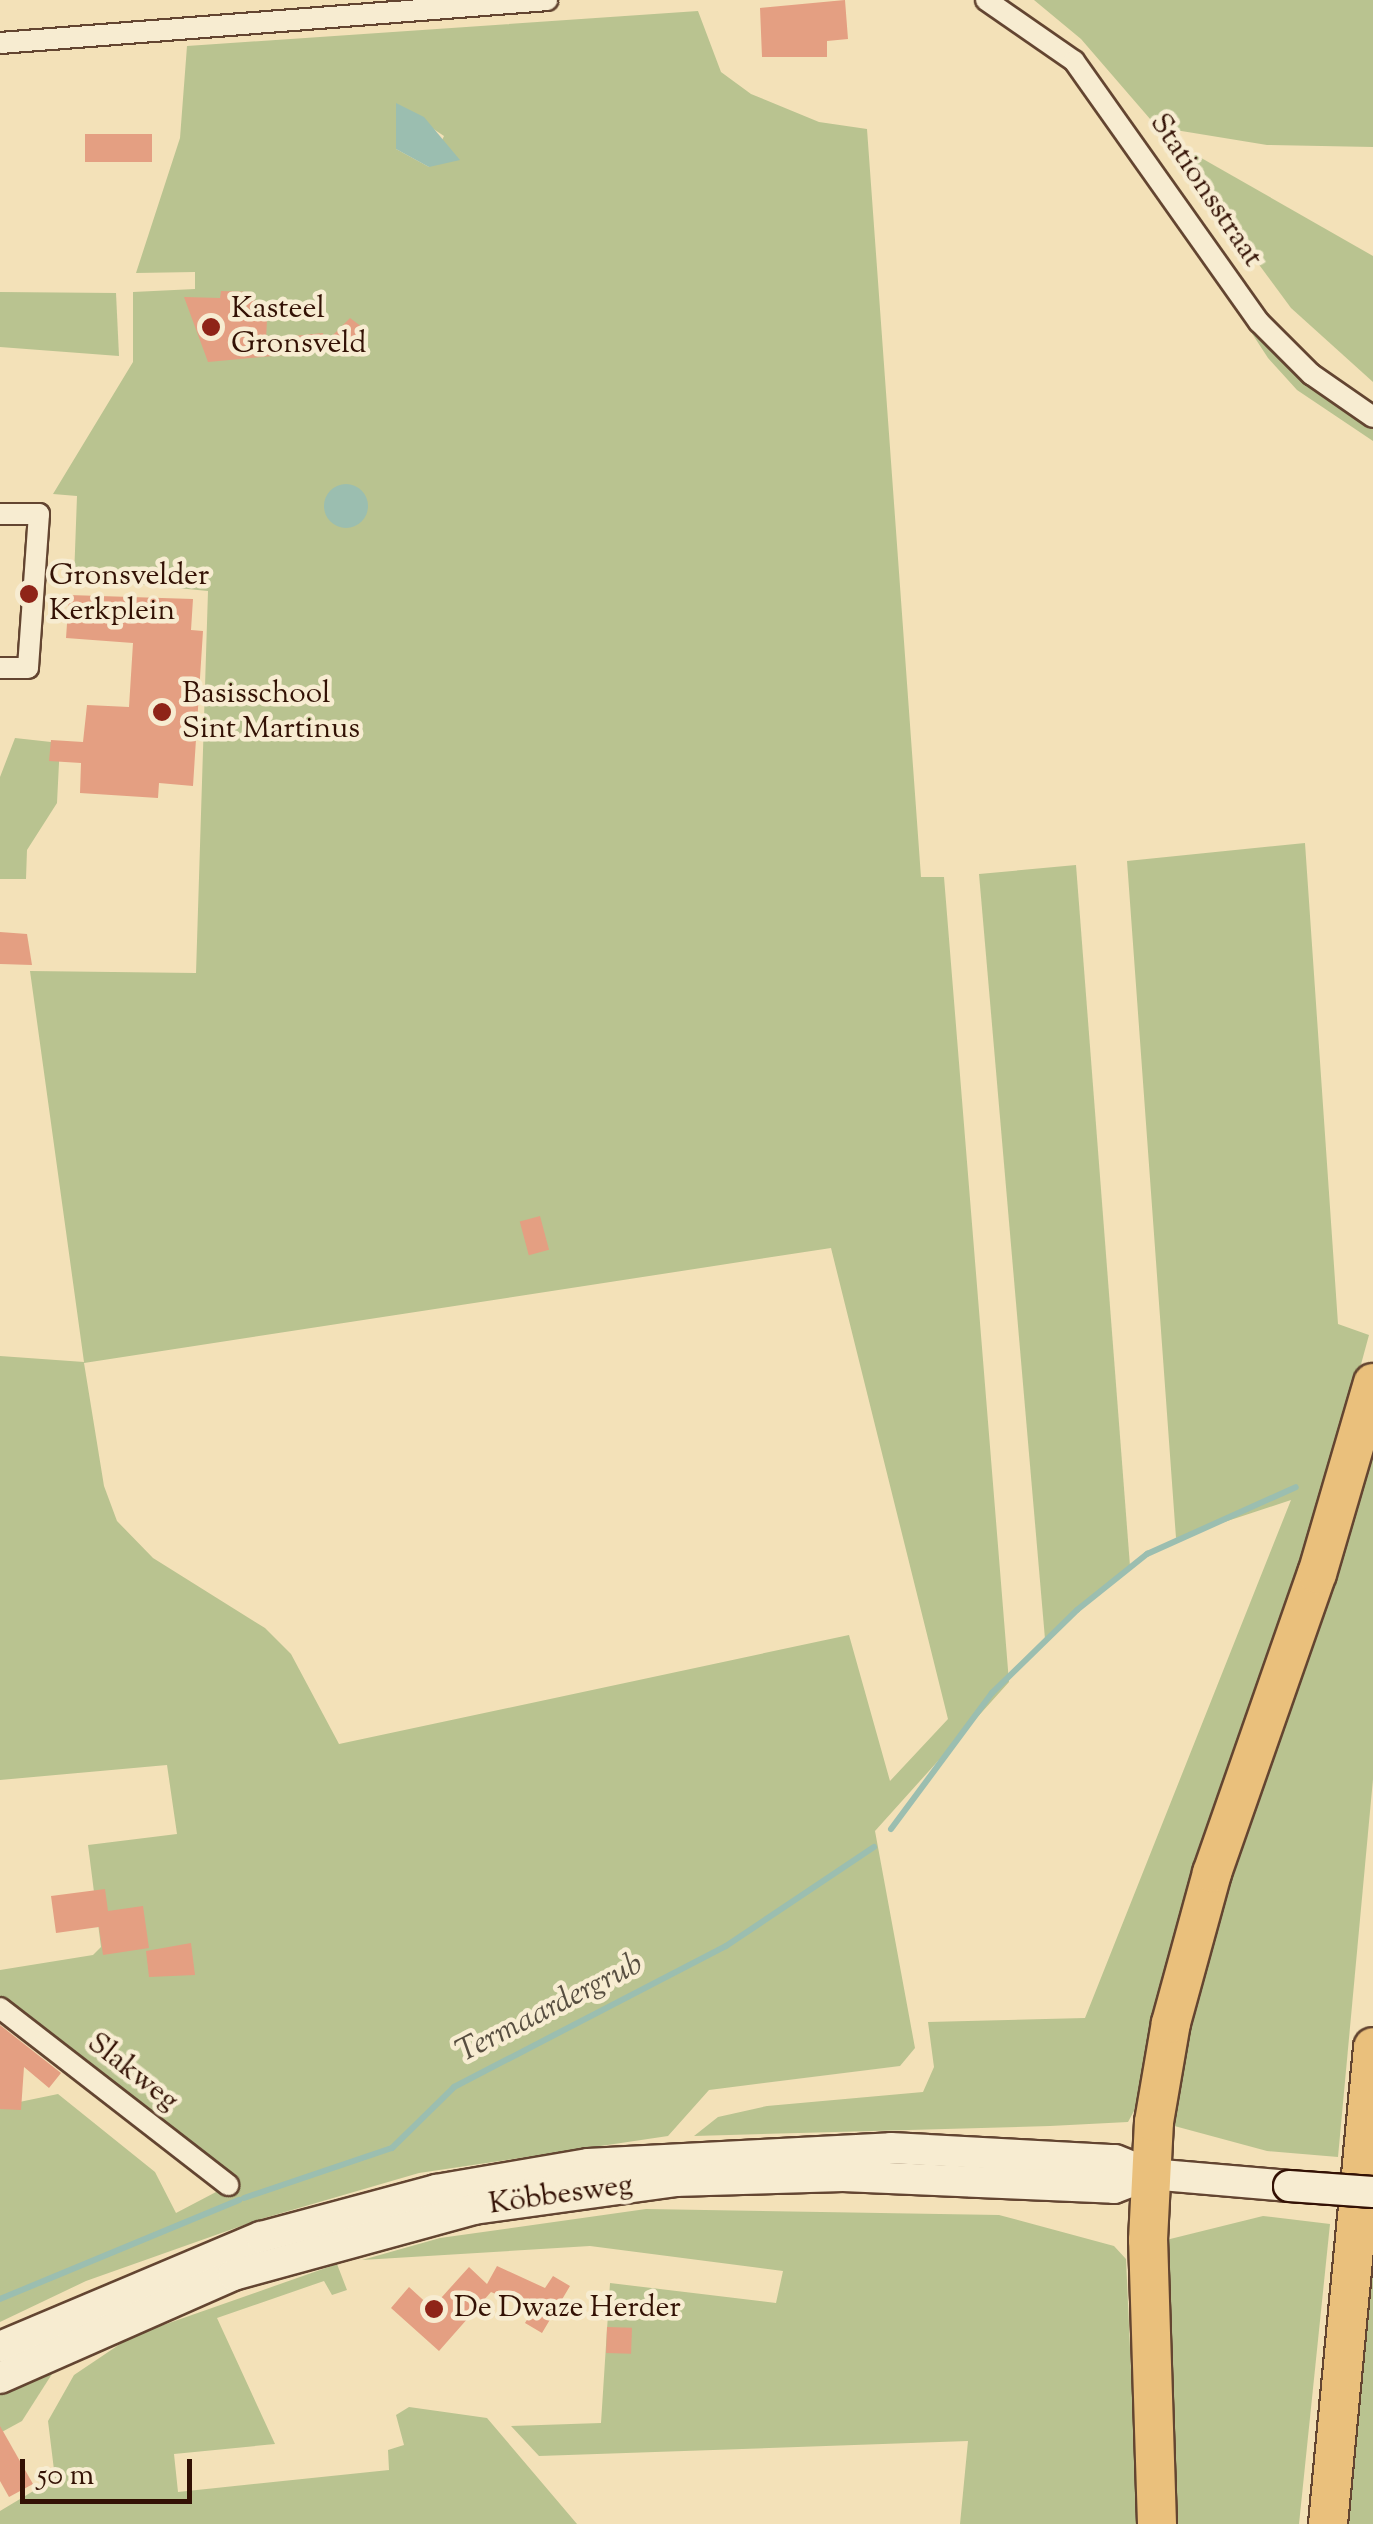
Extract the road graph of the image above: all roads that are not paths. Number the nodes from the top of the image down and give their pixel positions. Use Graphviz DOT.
graph roads {
  1 [pos="547,0"];
  2 [pos="986,0"];
  3 [pos="486,2"];
  4 [pos="0,42"];
  5 [pos="1373,418"];
  6 [pos="0,514"];
  7 [pos="0,668"];
  8 [pos="1373,1383"];
  9 [pos="0,2008"];
  10 [pos="1373,2048"];
  11 [pos="674,2169"];
  12 [pos="1150,2174"];
  13 [pos="228,2185"];
  14 [pos="1373,2192"];
  15 [pos="0,2347"];
  16 [pos="0,2378"];
  17 [pos="1157,2524"];
  18 [pos="1328,2524"];
  1 -- 3 [label="street"];
  2 -- 5 [label="street, Stationsstraat"];
  3 -- 4 [label="street"];
  6 -- 7 [label="street"];
  8 -- 12 [label="highway"];
  9 -- 13 [label="street, Slakweg"];
  10 -- 18 [label="highway"];
  11 -- 12 [label="main road, Köbbesweg"];
  11 -- 15 [label="main road, Köbbesweg"];
  11 -- 16 [label="main road, Köbbesweg"];
  12 -- 14 [label="main road, Köbbesweg, bridge"];
  12 -- 17 [label="highway"];
}
